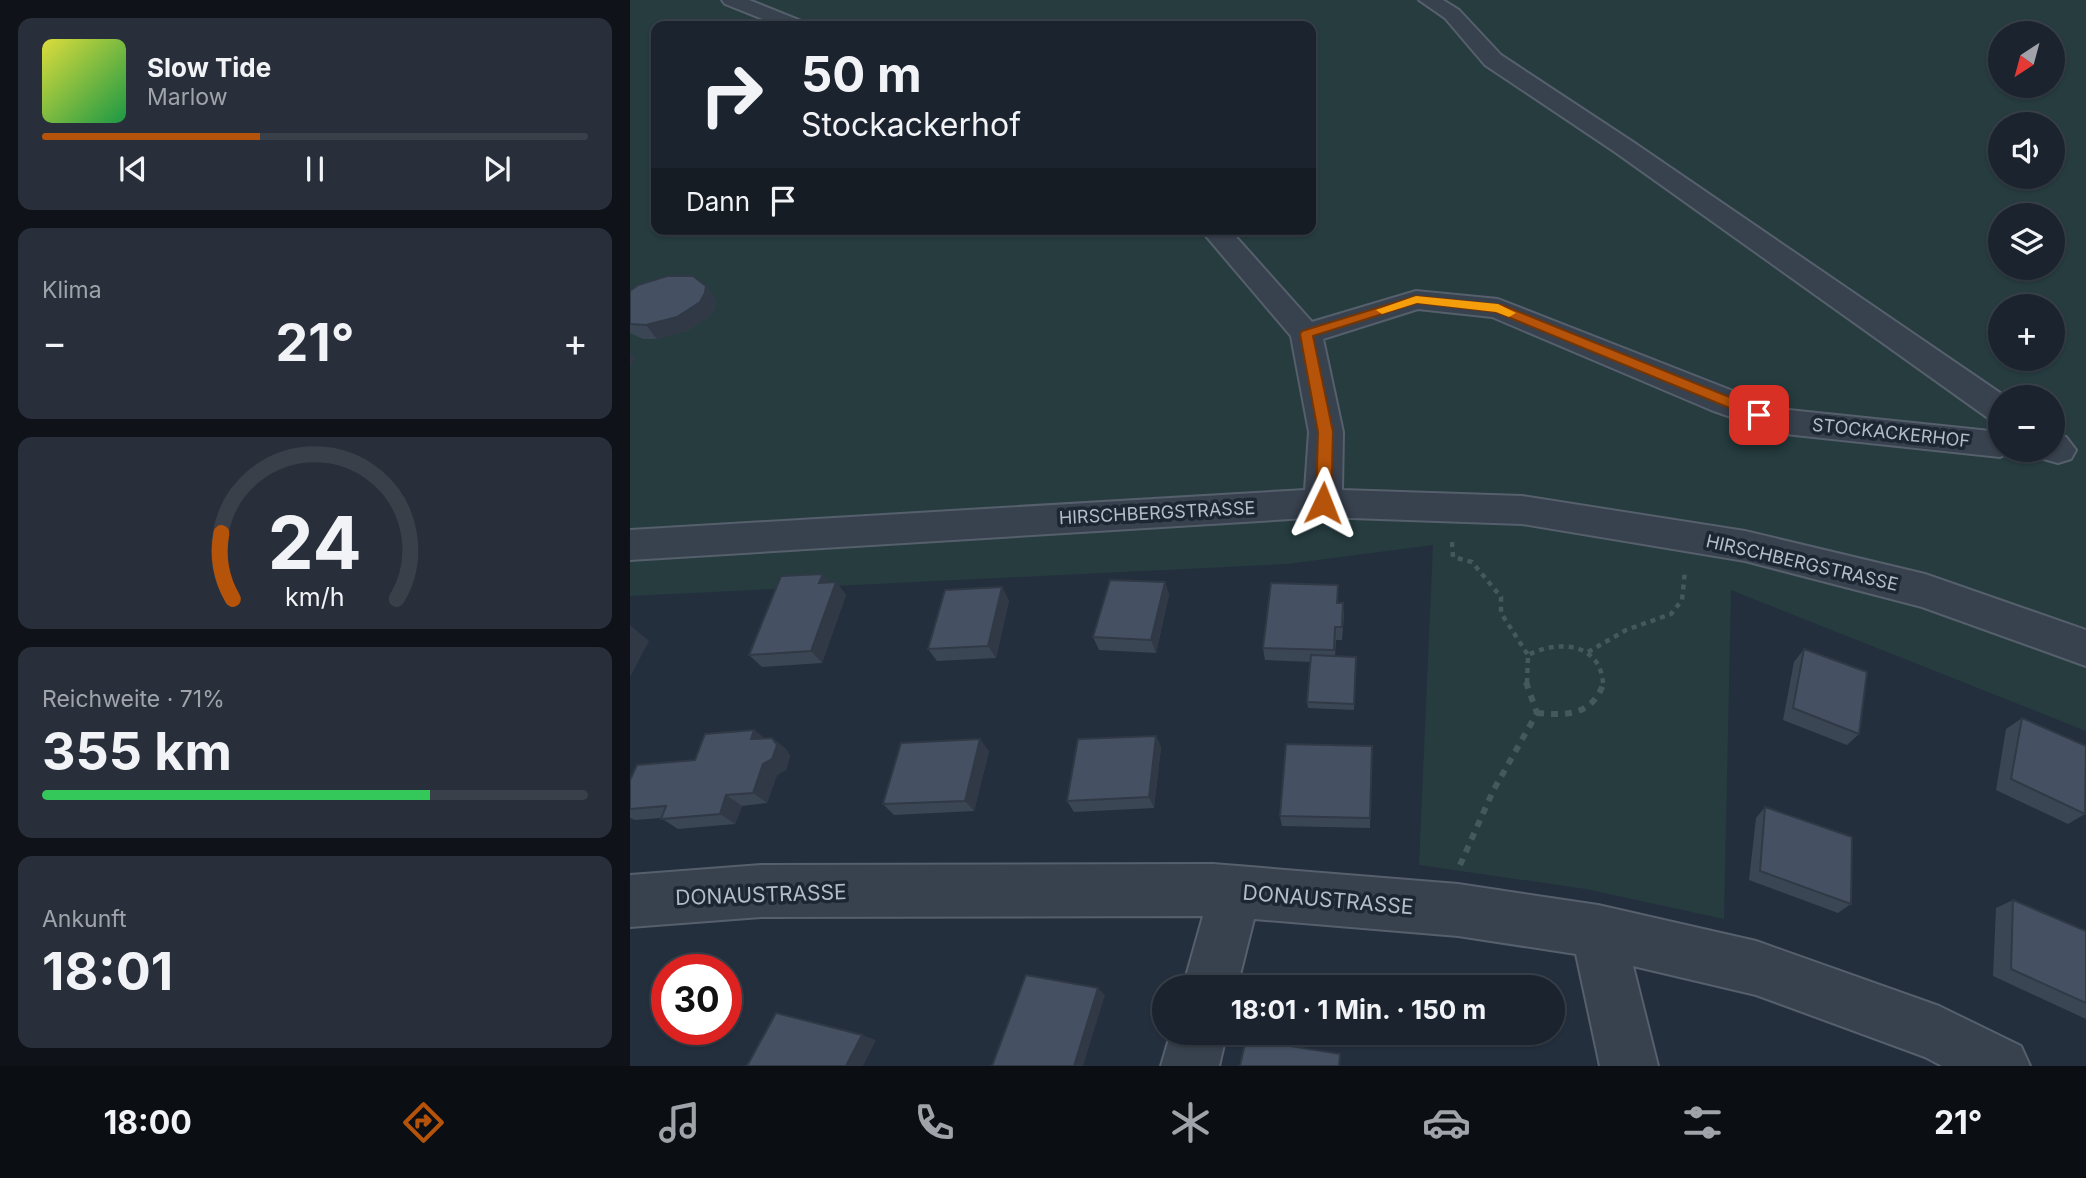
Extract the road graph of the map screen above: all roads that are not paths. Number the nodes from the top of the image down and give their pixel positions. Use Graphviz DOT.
graph roads {
  1 [pos="732,0"];
  2 [pos="1429,0"];
  3 [pos="784,21"];
  4 [pos="1219,235"];
  5 [pos="1306,334"];
  6 [pos="1988,402"];
  7 [pos="1988,443"];
  8 [pos="1323,503"];
  9 [pos="630,545"];
  10 [pos="2086,648"];
  11 [pos="1235,892"];
  12 [pos="630,901"];
  13 [pos="1598,931"];
  14 [pos="1213,975"];
  15 [pos="1196,1045"];
  16 [pos="1190,1066"];
  17 [pos="1629,1066"];
  18 [pos="2001,1066"];
  1 -- 3 [label="street"];
  2 -- 6 [label="street"];
  4 -- 5 [label="street"];
  5 -- 7 [label="street, STOCKACKERHOF"];
  5 -- 8 [label="street"];
  8 -- 9 [label="street, HIRSCHBERGSTRASSE"];
  8 -- 10 [label="street, HIRSCHBERGSTRASSE"];
  11 -- 12 [label="street, DONAUSTRASSE"];
  11 -- 13 [label="street, DONAUSTRASSE"];
  11 -- 14 [label="street"];
  13 -- 17 [label="street"];
  13 -- 18 [label="street, DONAUSTRASSE"];
  15 -- 16 [label="street"];
}
